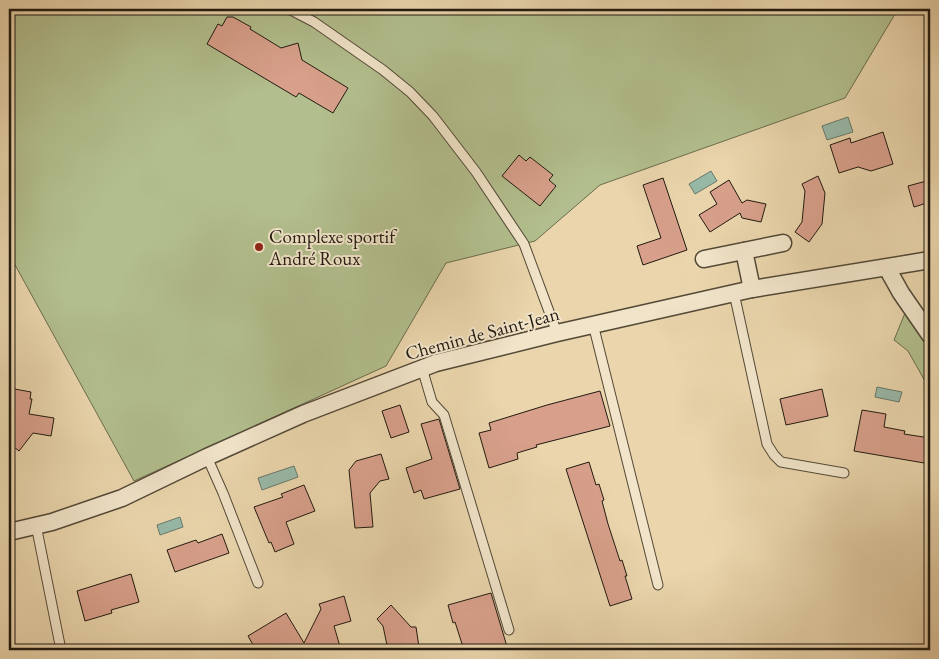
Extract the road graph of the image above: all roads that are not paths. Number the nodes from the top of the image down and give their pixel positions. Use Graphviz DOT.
graph roads {
  1 [pos="289,9"];
  2 [pos="783,243"];
  3 [pos="744,251"];
  4 [pos="704,259"];
  5 [pos="930,260"];
  6 [pos="887,268"];
  7 [pos="752,289"];
  8 [pos="734,293"];
  9 [pos="593,324"];
  10 [pos="557,333"];
  11 [pos="930,335"];
  12 [pos="422,368"];
  13 [pos="207,457"];
  14 [pos="844,473"];
  15 [pos="36,525"];
  16 [pos="9,532"];
  17 [pos="258,583"];
  18 [pos="658,585"];
  19 [pos="509,630"];
  20 [pos="61,650"];
  1 -- 10 [label="lane"];
  2 -- 3 [label="street"];
  3 -- 4 [label="street"];
  3 -- 7 [label="street"];
  5 -- 6 [label="street, Chemin de Saint-Jean"];
  6 -- 7 [label="street, Chemin de Saint-Jean"];
  6 -- 11 [label="street"];
  7 -- 8 [label="street, Chemin de Saint-Jean"];
  8 -- 9 [label="street, Chemin de Saint-Jean"];
  8 -- 14 [label="lane"];
  9 -- 10 [label="street, Chemin de Saint-Jean"];
  9 -- 18 [label="lane"];
  10 -- 12 [label="street, Chemin de Saint-Jean"];
  12 -- 13 [label="street, Chemin de Saint-Jean"];
  12 -- 19 [label="lane"];
  13 -- 15 [label="street, Chemin de Saint-Jean"];
  13 -- 17 [label="lane"];
  15 -- 16 [label="street, Chemin de Saint-Jean"];
  15 -- 20 [label="lane"];
}
